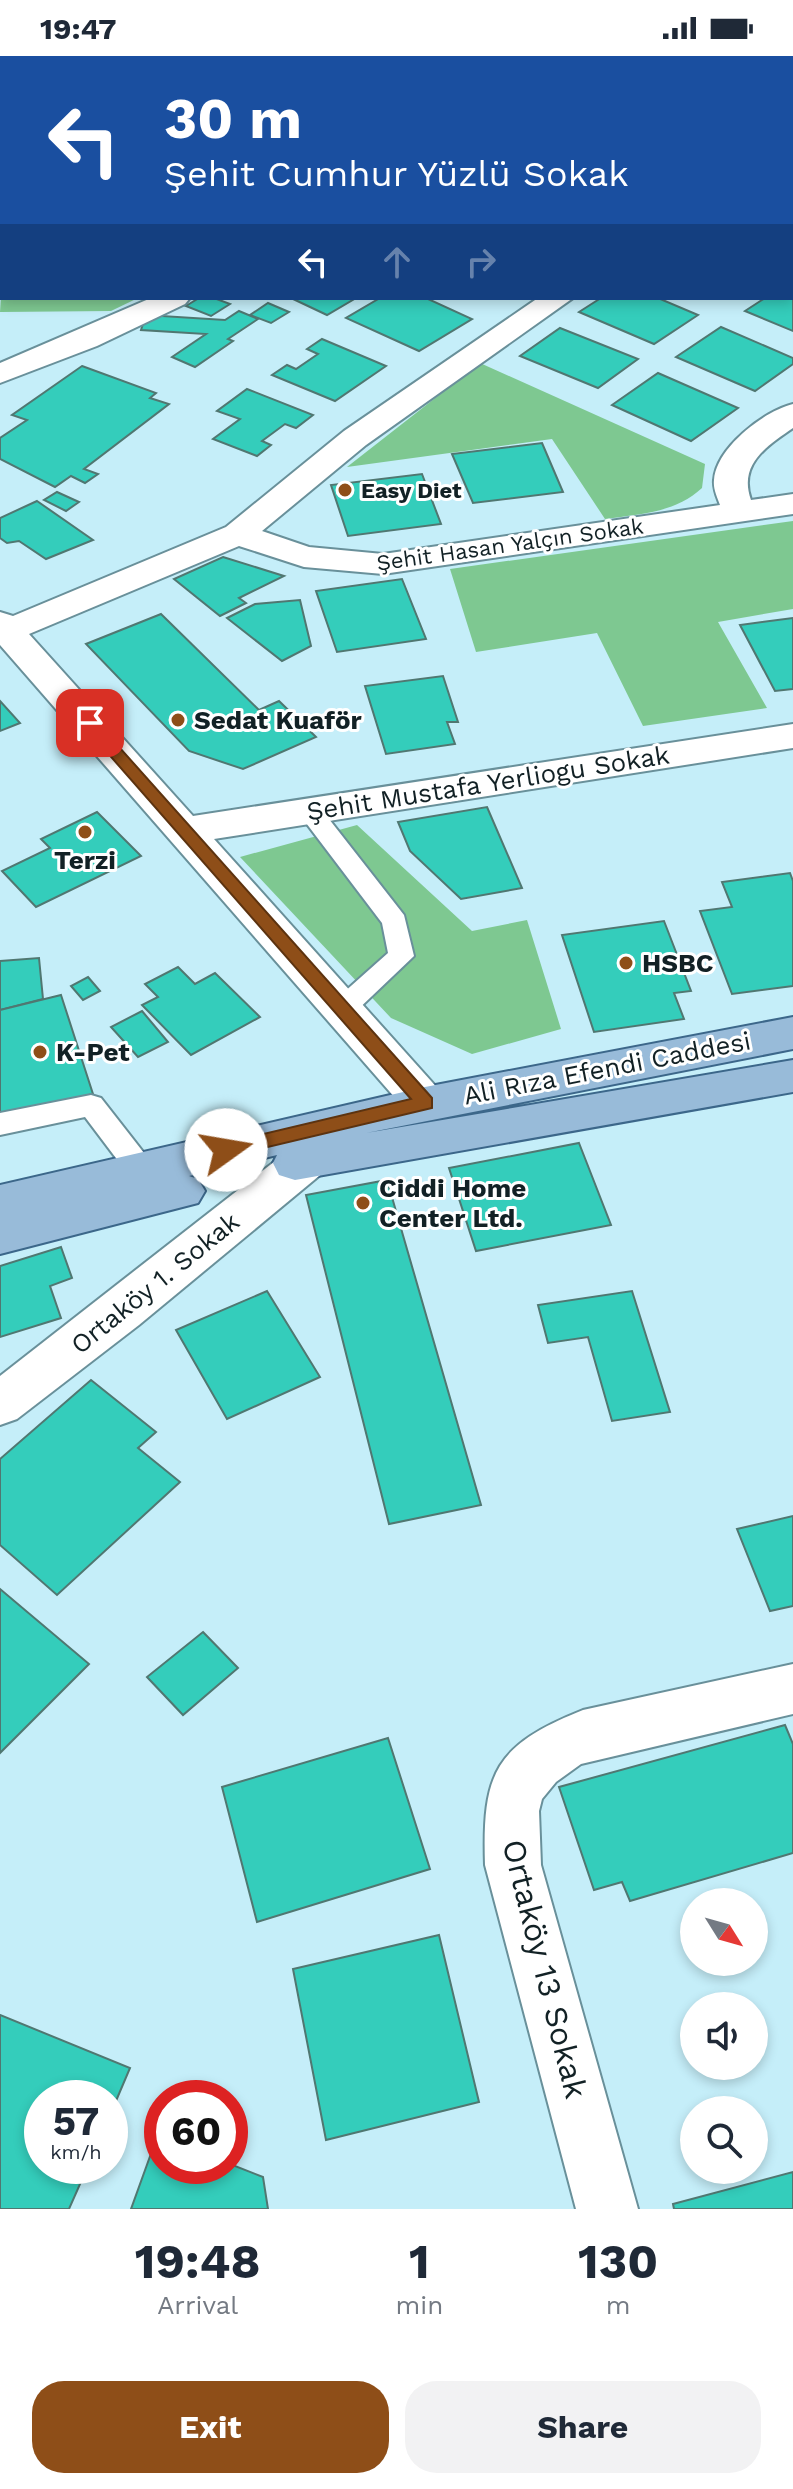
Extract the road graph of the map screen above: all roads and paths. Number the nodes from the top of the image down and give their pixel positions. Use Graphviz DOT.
graph roads {
  1 [pos="171,300"];
  2 [pos="555,300"];
  3 [pos="0,374"];
  4 [pos="793,413"];
  5 [pos="793,504"];
  6 [pos="739,511"];
  7 [pos="238,534"];
  8 [pos="5,626"];
  9 [pos="793,736"];
  10 [pos="309,811"];
  11 [pos="184,831"];
  12 [pos="342,1009"];
  13 [pos="793,1033"];
  14 [pos="793,1076"];
  15 [pos="425,1103"];
  16 [pos="0,1124"];
  17 [pos="309,1159"];
  18 [pos="141,1170"];
  19 [pos="0,1203"];
  20 [pos="0,1236"];
  21 [pos="0,1404"];
  22 [pos="793,1689"];
  23 [pos="607,2209"];
  1 -- 3 [label="street"];
  2 -- 7 [label="street"];
  4 -- 6 [label="street"];
  5 -- 6 [label="street, Şehit Hasan Yalçın Sokak"];
  6 -- 7 [label="street, Şehit Hasan Yalçın Sokak"];
  7 -- 8 [label="street"];
  8 -- 11 [label="street"];
  9 -- 10 [label="street, Şehit Mustafa Yerliogu Sokak"];
  10 -- 11 [label="street, Şehit Mustafa Yerliogu Sokak"];
  10 -- 12 [label="lane"];
  11 -- 12 [label="street"];
  12 -- 15 [label="street"];
  13 -- 15 [label="main road, Ali Rıza Efendi Caddesi"];
  14 -- 17 [label="main road, Ali Rıza Efendi Caddesi"];
  15 -- 18 [label="main road, Ali Rıza Efendi Caddesi"];
  16 -- 18 [label="lane"];
  17 -- 20 [label="main road, Ali Rıza Efendi Caddesi"];
  17 -- 21 [label="street, Ortaköy 1. Sokak"];
  18 -- 19 [label="main road, Ali Rıza Efendi Caddesi"];
  22 -- 23 [label="street, Ortaköy 13 Sokak"];
}
